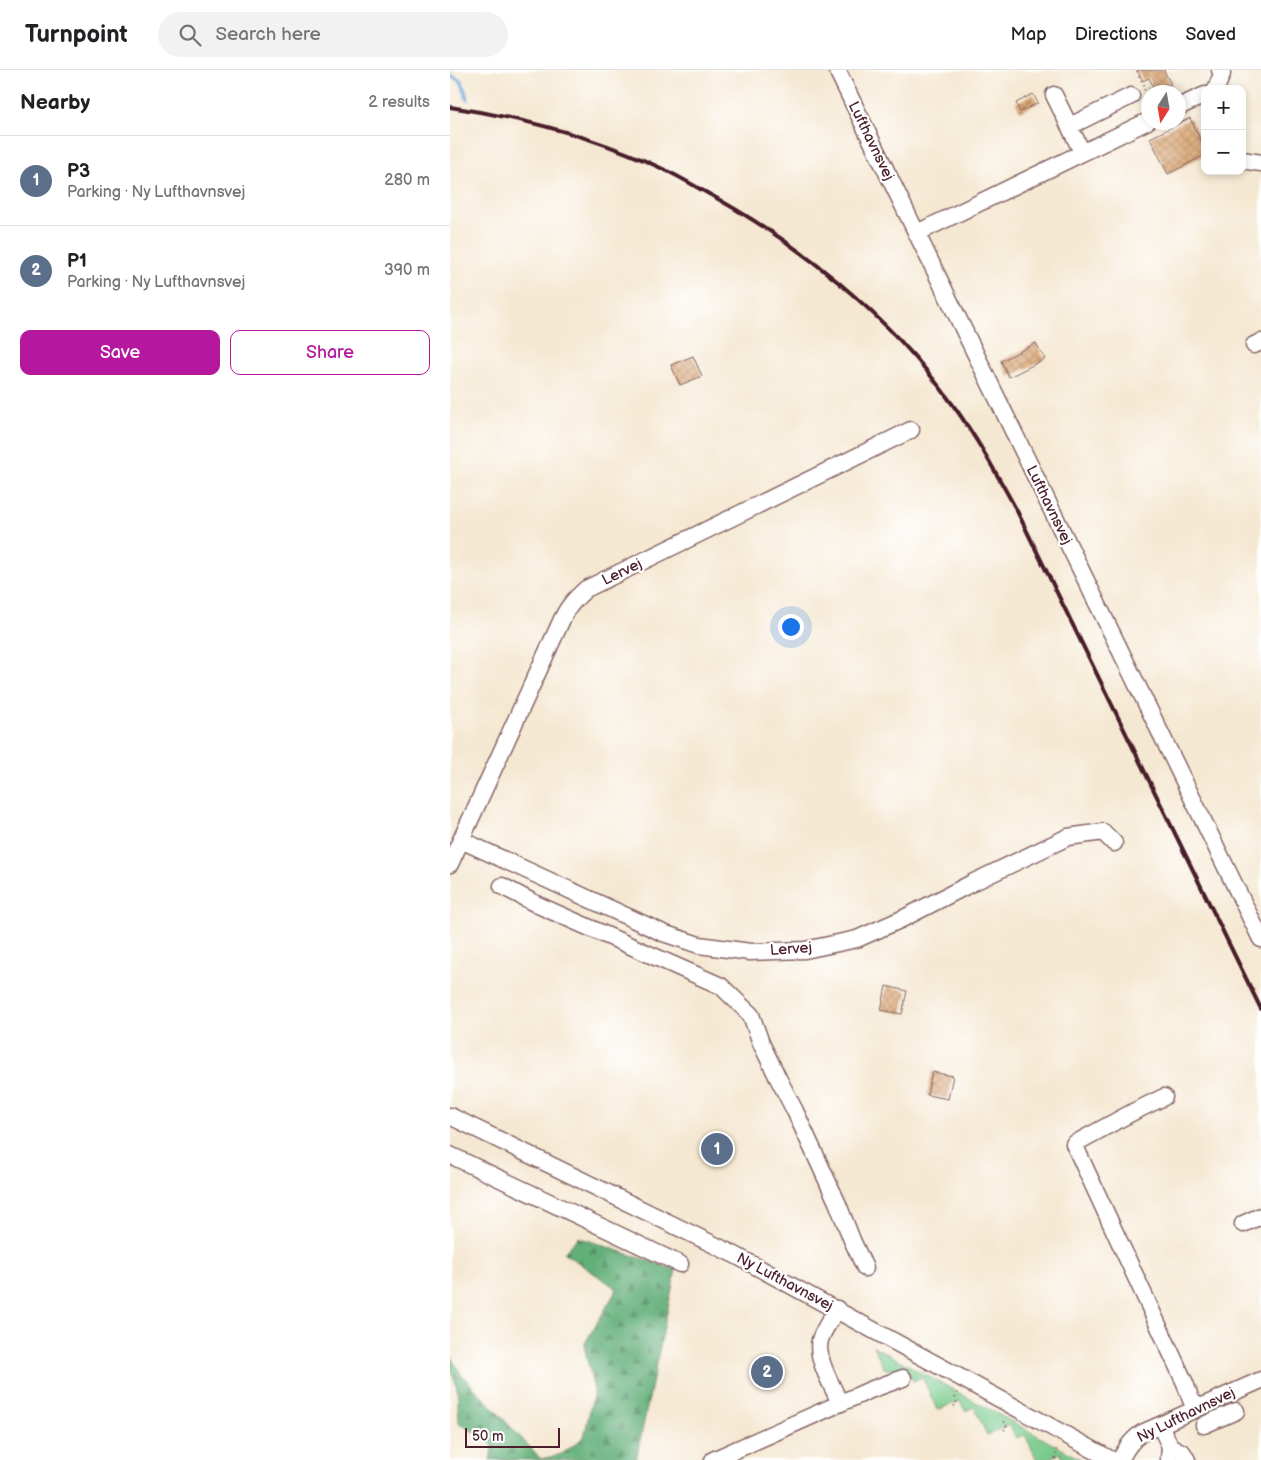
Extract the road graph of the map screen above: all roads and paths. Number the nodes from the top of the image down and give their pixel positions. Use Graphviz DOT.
graph roads {
  1 [pos="837,70"];
  2 [pos="1220,70"];
  3 [pos="1137,71"];
  4 [pos="1218,85"];
  5 [pos="1138,93"];
  6 [pos="1054,95"];
  7 [pos="1201,97"];
  8 [pos="1186,103"];
  9 [pos="1141,124"];
  10 [pos="1070,126"];
  11 [pos="1082,152"];
  12 [pos="1246,161"];
  13 [pos="1261,163"];
  14 [pos="917,233"];
  15 [pos="911,430"];
  16 [pos="461,840"];
  17 [pos="1114,843"];
  18 [pos="450,864"];
  19 [pos="502,886"];
  20 [pos="1261,939"];
  21 [pos="1164,1097"];
  22 [pos="450,1116"];
  23 [pos="450,1155"];
  24 [pos="1261,1216"];
  25 [pos="1243,1224"];
  26 [pos="680,1264"];
  27 [pos="865,1268"];
  28 [pos="837,1309"];
  29 [pos="903,1378"];
  30 [pos="1261,1380"];
  31 [pos="840,1403"];
  32 [pos="1199,1408"];
  33 [pos="1236,1411"];
  34 [pos="1160,1425"];
  35 [pos="1204,1425"];
  36 [pos="1169,1453"];
  37 [pos="713,1460"];
  38 [pos="1112,1460"];
  39 [pos="1120,1460"];
  40 [pos="1187,1460"];
  1 -- 14 [label="street, Lufthavnsvej"];
  2 -- 4 [label="street"];
  3 -- 5 [label="path"];
  5 -- 10 [label="street"];
  6 -- 10 [label="street"];
  7 -- 8 [label="street"];
  9 -- 11 [label="street"];
  10 -- 11 [label="street"];
  11 -- 14 [label="street"];
  12 -- 13 [label="street"];
  14 -- 20 [label="street, Lufthavnsvej"];
  15 -- 16 [label="street, Lervej"];
  16 -- 17 [label="street, Lervej"];
  16 -- 18 [label="street, Lervej"];
  19 -- 27 [label="street"];
  21 -- 32 [label="street"];
  22 -- 28 [label="street, Ny Lufthavnsvej"];
  23 -- 26 [label="street"];
  24 -- 25 [label="street"];
  28 -- 31 [label="street"];
  28 -- 38 [label="street, Ny Lufthavnsvej"];
  29 -- 31 [label="street"];
  30 -- 32 [label="street, Ny Lufthavnsvej"];
  31 -- 37 [label="street"];
  32 -- 34 [label="street, Ny Lufthavnsvej"];
  33 -- 35 [label="street"];
  34 -- 36 [label="street"];
  34 -- 39 [label="street, Ny Lufthavnsvej"];
  36 -- 40 [label="street"];
}
